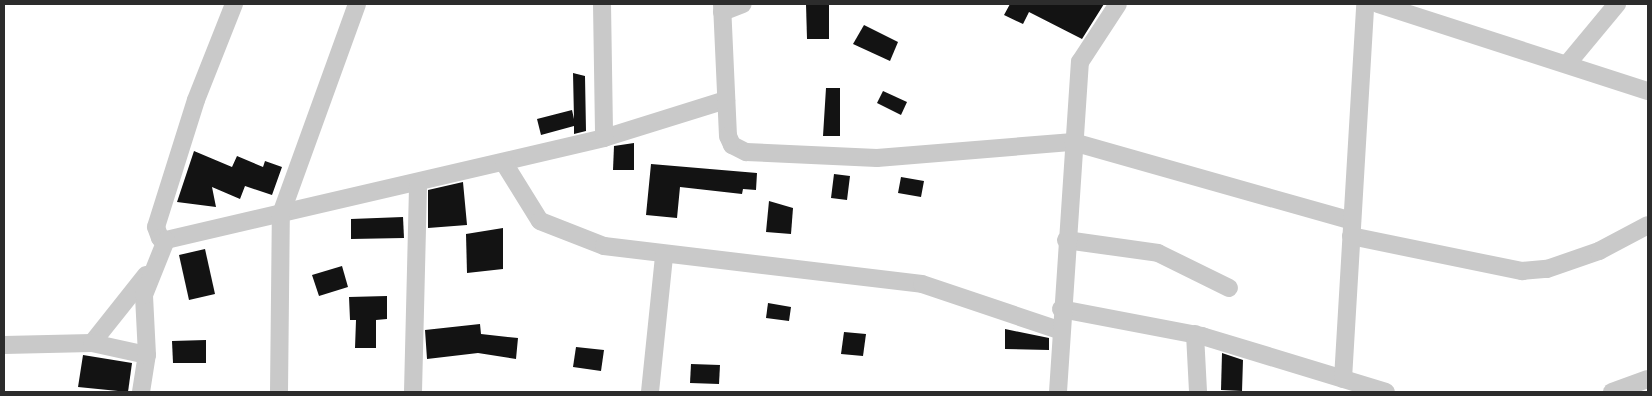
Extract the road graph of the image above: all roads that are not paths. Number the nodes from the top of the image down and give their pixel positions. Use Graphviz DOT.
graph roads {
  1 [pos="234,4"];
  2 [pos="357,4"];
  3 [pos="602,4"];
  4 [pos="743,4"];
  5 [pos="1118,4"];
  6 [pos="1365,4"];
  7 [pos="1378,4"];
  8 [pos="1617,4"];
  9 [pos="722,8"];
  10 [pos="1568,63"];
  11 [pos="1648,91"];
  12 [pos="726,100"];
  13 [pos="604,138"];
  14 [pos="1073,142"];
  15 [pos="504,163"];
  16 [pos="418,183"];
  17 [pos="281,214"];
  18 [pos="1648,224"];
  19 [pos="1351,228"];
  20 [pos="166,240"];
  21 [pos="1066,240"];
  22 [pos="664,256"];
  23 [pos="150,270"];
  24 [pos="1229,288"];
  25 [pos="1061,309"];
  26 [pos="1060,330"];
  27 [pos="1195,334"];
  28 [pos="92,343"];
  29 [pos="4,345"];
  30 [pos="147,355"];
  31 [pos="1648,378"];
  32 [pos="1343,379"];
  33 [pos="141,392"];
  34 [pos="279,392"];
  35 [pos="414,392"];
  36 [pos="650,392"];
  37 [pos="1058,392"];
  38 [pos="1198,392"];
  39 [pos="1386,392"];
  40 [pos="1612,392"];
  1 -- 20 [label="street"];
  2 -- 17 [label="street"];
  3 -- 13 [label="street"];
  4 -- 9 [label="street"];
  5 -- 14 [label="street"];
  6 -- 19 [label="street"];
  7 -- 10 [label="street"];
  8 -- 10 [label="street"];
  9 -- 12 [label="street"];
  10 -- 11 [label="street"];
  12 -- 13 [label="street"];
  12 -- 14 [label="street"];
  13 -- 15 [label="street"];
  14 -- 19 [label="street"];
  14 -- 21 [label="street"];
  15 -- 16 [label="street"];
  15 -- 22 [label="street"];
  16 -- 17 [label="street"];
  16 -- 35 [label="street"];
  17 -- 20 [label="street"];
  17 -- 34 [label="street"];
  18 -- 19 [label="street"];
  19 -- 32 [label="street"];
  20 -- 23 [label="street"];
  21 -- 24 [label="street"];
  21 -- 25 [label="street"];
  22 -- 26 [label="street"];
  22 -- 36 [label="street"];
  23 -- 28 [label="street"];
  23 -- 30 [label="street"];
  25 -- 26 [label="street"];
  25 -- 27 [label="street"];
  26 -- 37 [label="street"];
  27 -- 32 [label="street"];
  27 -- 38 [label="street"];
  28 -- 29 [label="street"];
  28 -- 30 [label="street"];
  30 -- 33 [label="street"];
  31 -- 40 [label="street"];
  32 -- 39 [label="street"];
}
